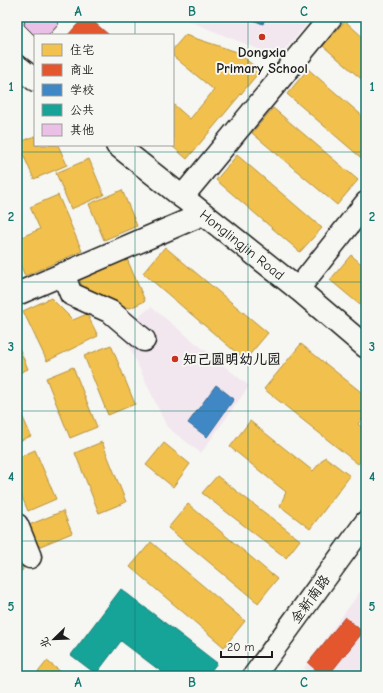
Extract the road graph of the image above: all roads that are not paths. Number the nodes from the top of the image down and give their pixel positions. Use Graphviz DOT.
graph roads {
  1 [pos="331,17"];
  2 [pos="17,66"];
  3 [pos="34,79"];
  4 [pos="118,146"];
  5 [pos="182,196"];
  6 [pos="366,203"];
  7 [pos="204,214"];
  8 [pos="63,274"];
  9 [pos="298,289"];
  10 [pos="17,294"];
  11 [pos="144,340"];
  12 [pos="366,347"];
  13 [pos="366,522"];
  14 [pos="17,525"];
  15 [pos="30,557"];
  16 [pos="254,676"];
  1 -- 5 [label="street"];
  2 -- 3 [label="street"];
  4 -- 5 [label="street, Honglingjin Road"];
  5 -- 7 [label="street, Honglingjin Road"];
  6 -- 9 [label="street"];
  7 -- 8 [label="street"];
  7 -- 9 [label="street, Honglingjin Road"];
  8 -- 10 [label="street"];
  8 -- 11 [label="street"];
  9 -- 12 [label="street, Honglingjin Road"];
  13 -- 16 [label="street, 金新南路"];
  14 -- 15 [label="street"];
}
